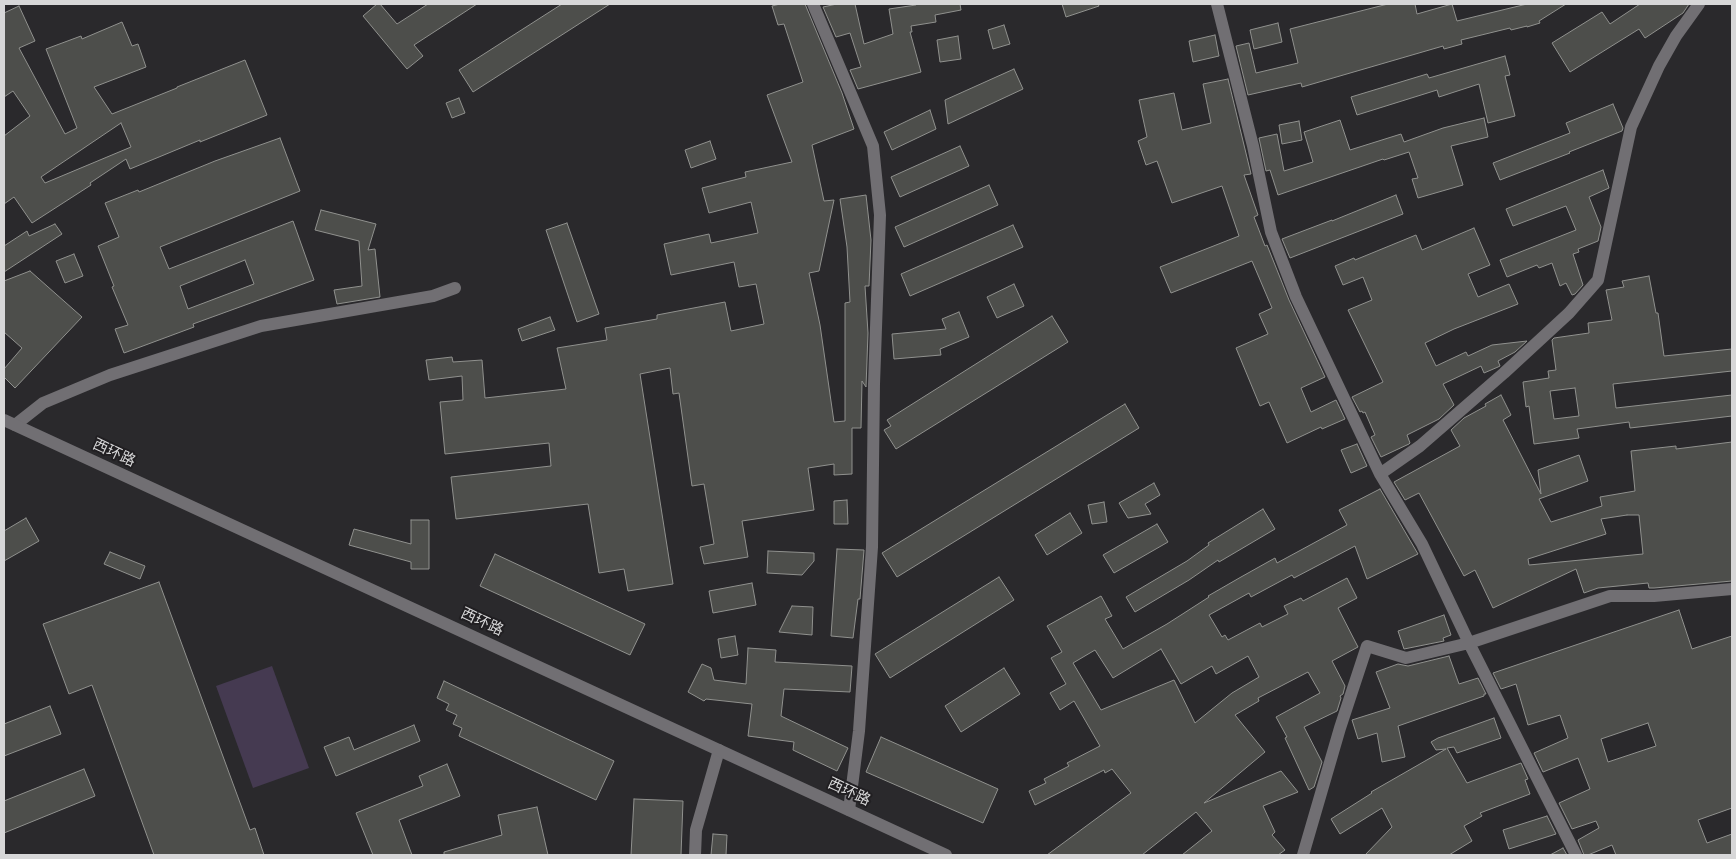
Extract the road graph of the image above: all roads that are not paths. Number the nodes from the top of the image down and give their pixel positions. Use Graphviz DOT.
graph roads {
  1 [pos="813,4"];
  2 [pos="1217,4"];
  3 [pos="1699,4"];
  4 [pos="455,288"];
  5 [pos="9,422"];
  6 [pos="1380,474"];
  7 [pos="1732,589"];
  8 [pos="1469,643"];
  9 [pos="719,750"];
  10 [pos="849,810"];
  11 [pos="695,855"];
  12 [pos="946,855"];
  13 [pos="1303,855"];
  14 [pos="1576,855"];
  1 -- 10 [label="street"];
  2 -- 6 [label="street"];
  3 -- 6 [label="street"];
  4 -- 5 [label="street"];
  5 -- 9 [label="street, 西环路"];
  6 -- 8 [label="street"];
  7 -- 8 [label="street"];
  8 -- 13 [label="street"];
  8 -- 14 [label="street"];
  9 -- 10 [label="street, 西环路"];
  9 -- 11 [label="street"];
  10 -- 12 [label="street, 西环路"];
}
